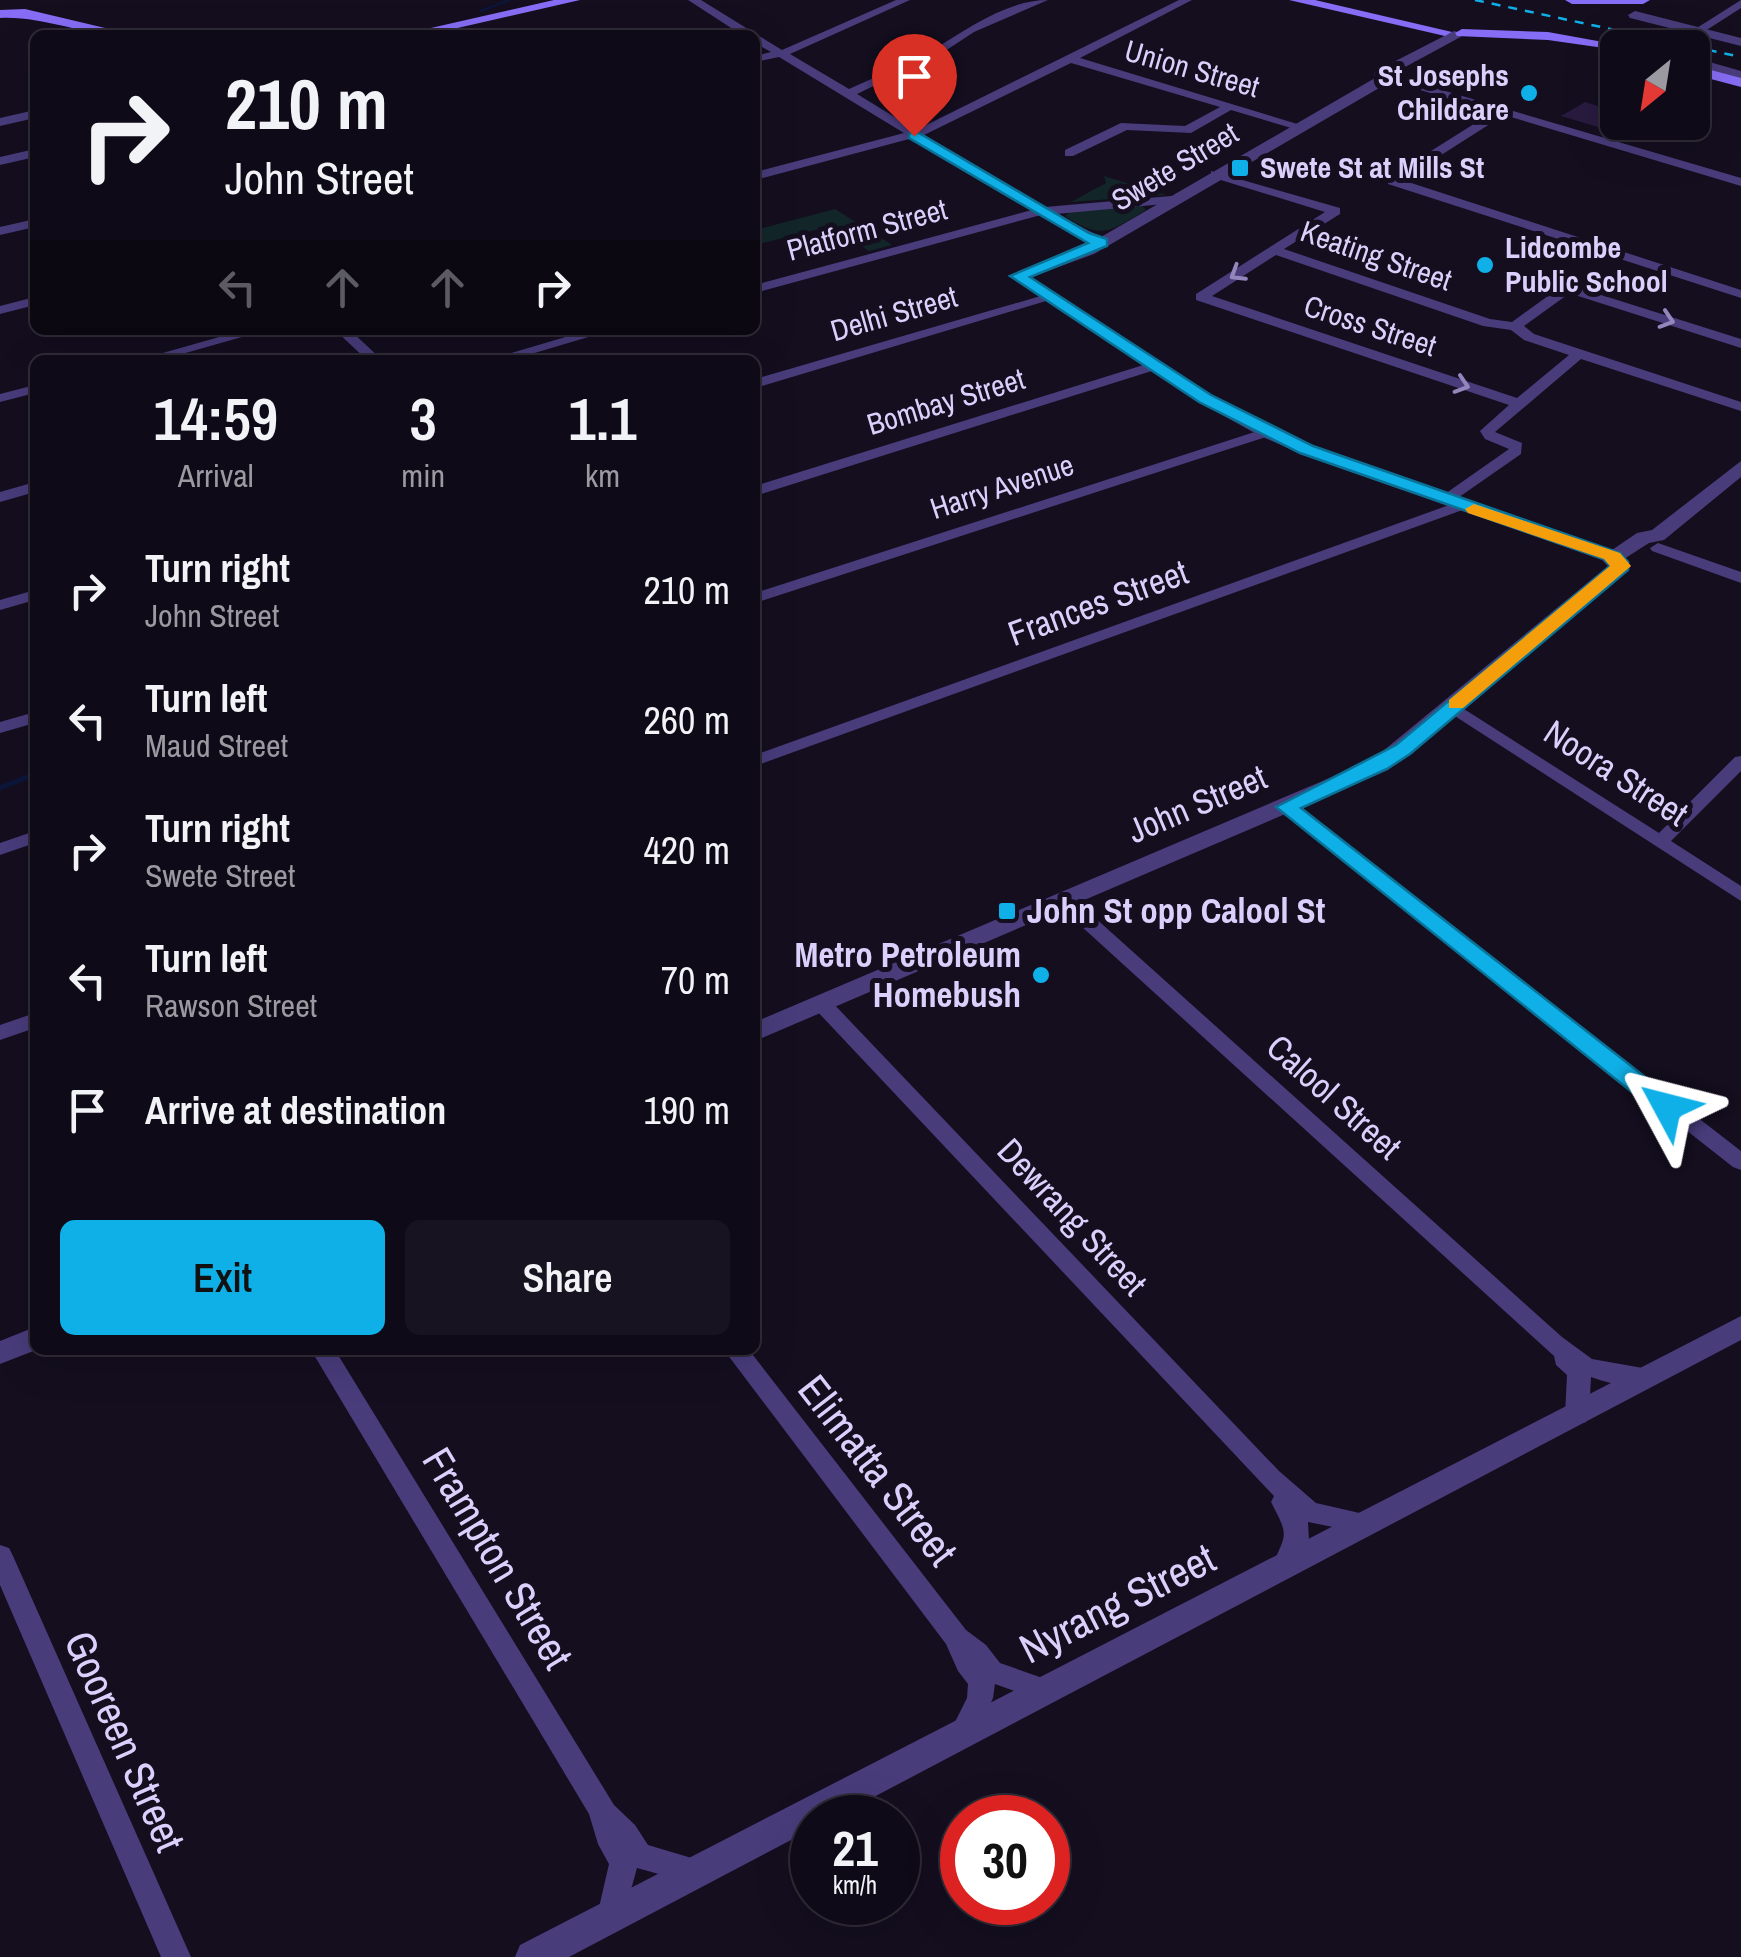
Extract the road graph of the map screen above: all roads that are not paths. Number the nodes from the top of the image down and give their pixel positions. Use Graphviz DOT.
graph roads {
  1 [pos="573,0"];
  2 [pos="693,0"];
  3 [pos="905,0"];
  4 [pos="1043,0"];
  5 [pos="1188,0"];
  6 [pos="1571,0"];
  7 [pos="1297,1"];
  8 [pos="1741,2"];
  9 [pos="1634,7"];
  10 [pos="0,14"];
  11 [pos="96,30"];
  12 [pos="433,30"];
  13 [pos="743,30"];
  14 [pos="1695,30"];
  15 [pos="1699,30"];
  16 [pos="1452,33"];
  17 [pos="1710,34"];
  18 [pos="1577,40"];
  19 [pos="1736,40"];
  20 [pos="760,41"];
  21 [pos="1600,44"];
  22 [pos="1600,45"];
  23 [pos="780,54"];
  24 [pos="760,58"];
  25 [pos="1073,60"];
  26 [pos="1710,71"];
  27 [pos="1739,77"];
  28 [pos="1383,79"];
  29 [pos="848,94"];
  30 [pos="1228,107"];
  31 [pos="1504,111"];
  32 [pos="30,115"];
  33 [pos="0,122"];
  34 [pos="1298,126"];
  35 [pos="914,136"];
  36 [pos="1069,153"];
  37 [pos="30,154"];
  38 [pos="0,160"];
  39 [pos="1215,174"];
  40 [pos="760,175"];
  41 [pos="1741,182"];
  42 [pos="1171,200"];
  43 [pos="1043,211"];
  44 [pos="30,224"];
  45 [pos="0,231"];
  46 [pos="1102,242"];
  47 [pos="1274,250"];
  48 [pos="760,288"];
  49 [pos="1741,294"];
  50 [pos="1049,298"];
  51 [pos="30,302"];
  52 [pos="0,310"];
  53 [pos="1515,326"];
  54 [pos="245,335"];
  55 [pos="348,335"];
  56 [pos="587,335"];
  57 [pos="1741,344"];
  58 [pos="1578,354"];
  59 [pos="187,355"];
  60 [pos="370,355"];
  61 [pos="513,355"];
  62 [pos="1153,366"];
  63 [pos="760,383"];
  64 [pos="30,390"];
  65 [pos="0,398"];
  66 [pos="1520,404"];
  67 [pos="1741,407"];
  68 [pos="1267,432"];
  69 [pos="1741,466"];
  70 [pos="30,488"];
  71 [pos="760,489"];
  72 [pos="0,497"];
  73 [pos="1455,502"];
  74 [pos="1658,542"];
  75 [pos="1618,561"];
  76 [pos="1741,578"];
  77 [pos="30,596"];
  78 [pos="760,596"];
  79 [pos="0,605"];
  80 [pos="1453,706"];
  81 [pos="30,719"];
  82 [pos="0,728"];
  83 [pos="760,758"];
  84 [pos="1741,761"];
  85 [pos="1286,807"];
  86 [pos="30,839"];
  87 [pos="1661,842"];
  88 [pos="0,849"];
  89 [pos="1741,895"];
  90 [pos="1066,902"];
  91 [pos="822,1004"];
  92 [pos="30,1022"];
  93 [pos="760,1030"];
  94 [pos="0,1032"];
  95 [pos="1737,1163"];
  96 [pos="1741,1327"];
  97 [pos="30,1340"];
  98 [pos="1554,1344"];
  99 [pos="0,1353"];
  100 [pos="325,1355"];
  101 [pos="740,1355"];
  102 [pos="1646,1377"];
  103 [pos="1577,1414"];
  104 [pos="1270,1478"];
  105 [pos="1368,1524"];
  106 [pos="0,1556"];
  107 [pos="1284,1568"];
  108 [pos="957,1638"];
  109 [pos="1045,1690"];
  110 [pos="964,1732"];
  111 [pos="602,1810"];
  112 [pos="696,1871"];
  113 [pos="610,1916"];
  114 [pos="176,1957"];
  115 [pos="533,1957"];
  1 -- 12 [label="main road"];
  2 -- 13 [label="street"];
  3 -- 23 [label="street"];
  4 -- 29 [label="street"];
  5 -- 25 [label="street"];
  6 -- 9 [label="main road"];
  6 -- 9 [label="main road"];
  7 -- 16 [label="main road"];
  8 -- 15 [label="street"];
  9 -- 14 [label="street"];
  10 -- 11 [label="main road"];
  16 -- 18 [label="main road"];
  16 -- 28 [label="street, Swete Street"];
  17 -- 19 [label="street"];
  18 -- 21 [label="main road"];
  18 -- 22 [label="main road"];
  20 -- 23 [label="street"];
  23 -- 24 [label="street"];
  23 -- 29 [label="street"];
  25 -- 30 [label="street, Union Street"];
  25 -- 35 [label="street"];
  26 -- 27 [label="main road"];
  28 -- 31 [label="street"];
  28 -- 34 [label="street, Swete Street"];
  29 -- 35 [label="street"];
  30 -- 34 [label="street, Union Street"];
  30 -- 36 [label="street"];
  31 -- 41 [label="street"];
  31 -- 49 [label="street"];
  32 -- 33 [label="street"];
  34 -- 39 [label="street, Swete Street"];
  35 -- 40 [label="street"];
  35 -- 43 [label="street"];
  37 -- 38 [label="street"];
  39 -- 42 [label="street, Swete Street"];
  39 -- 47 [label="street"];
  42 -- 43 [label="street, Platform Street"];
  42 -- 46 [label="street, Swete Street"];
  43 -- 46 [label="street"];
  43 -- 48 [label="street, Platform Street"];
  44 -- 45 [label="street"];
  46 -- 50 [label="street, Swete Street"];
  47 -- 53 [label="street, Keating Street"];
  47 -- 66 [label="street, Cross Street, one-way"];
  50 -- 62 [label="street"];
  50 -- 63 [label="street, Delhi Street"];
  51 -- 52 [label="street"];
  53 -- 57 [label="street, one-way"];
  53 -- 58 [label="street, Keating Street"];
  54 -- 59 [label="street"];
  55 -- 60 [label="street"];
  56 -- 61 [label="street"];
  58 -- 66 [label="street"];
  58 -- 67 [label="street, Keating Street"];
  62 -- 68 [label="street"];
  62 -- 71 [label="street, Bombay Street"];
  64 -- 65 [label="street"];
  66 -- 73 [label="street, Frances Street"];
  68 -- 73 [label="street"];
  68 -- 78 [label="street, Harry Avenue"];
  69 -- 74 [label="street"];
  70 -- 72 [label="street"];
  73 -- 75 [label="street"];
  73 -- 83 [label="street, Frances Street"];
  74 -- 75 [label="street, John Street"];
  74 -- 76 [label="street"];
  75 -- 80 [label="street, John Street"];
  77 -- 79 [label="street"];
  80 -- 85 [label="street, John Street"];
  80 -- 87 [label="street, Noora Street"];
  81 -- 82 [label="street"];
  84 -- 87 [label="street"];
  85 -- 90 [label="street, John Street"];
  85 -- 95 [label="street"];
  86 -- 88 [label="street"];
  87 -- 89 [label="street, Noora Street"];
  90 -- 91 [label="street, John Street"];
  90 -- 98 [label="street, Calool Street"];
  91 -- 93 [label="street, John Street"];
  91 -- 104 [label="street, Dewrang Street"];
  92 -- 94 [label="street"];
  96 -- 102 [label="street, Nyrang Street"];
  97 -- 99 [label="street"];
  98 -- 102 [label="street, Calool Street"];
  98 -- 103 [label="street, Calool Street"];
  100 -- 111 [label="street, Frampton Street"];
  101 -- 108 [label="street, Elimatta Street"];
  102 -- 103 [label="street, Nyrang Street"];
  103 -- 105 [label="street, Nyrang Street"];
  104 -- 105 [label="street, Dewrang Street"];
  104 -- 107 [label="street, Dewrang Street"];
  105 -- 107 [label="street, Nyrang Street"];
  106 -- 114 [label="street, Gooreen Street"];
  107 -- 109 [label="street, Nyrang Street"];
  108 -- 109 [label="street, Elimatta Street"];
  108 -- 110 [label="street, Elimatta Street"];
  109 -- 110 [label="street, Nyrang Street"];
  110 -- 112 [label="street, Nyrang Street"];
  111 -- 112 [label="street, Frampton Street"];
  111 -- 113 [label="street, Frampton Street"];
  112 -- 113 [label="street, Nyrang Street"];
  113 -- 115 [label="street, Nyrang Street"];
}
